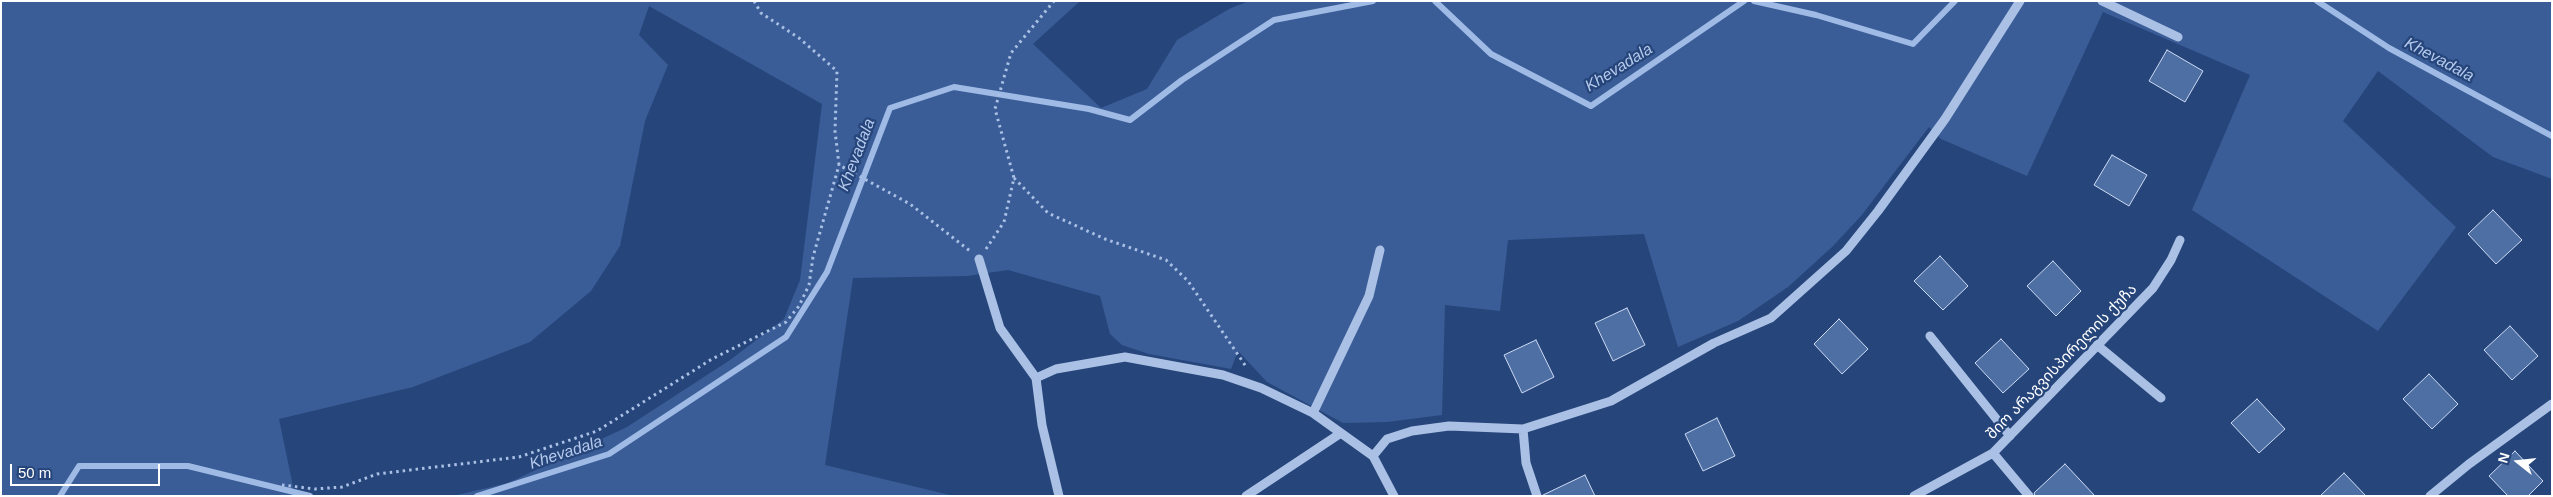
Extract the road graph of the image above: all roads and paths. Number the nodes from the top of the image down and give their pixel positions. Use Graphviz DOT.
graph roads {
  1 [pos="754,1"];
  2 [pos="1054,1"];
  3 [pos="2020,1"];
  4 [pos="2102,1"];
  5 [pos="2178,37"];
  6 [pos="838,165"];
  7 [pos="1014,178"];
  8 [pos="2180,240"];
  9 [pos="1380,250"];
  10 [pos="979,259"];
  11 [pos="1930,336"];
  12 [pos="2097,346"];
  13 [pos="1036,378"];
  14 [pos="1261,388"];
  15 [pos="2161,398"];
  16 [pos="2552,404"];
  17 [pos="1312,413"];
  18 [pos="1523,429"];
  19 [pos="1340,433"];
  20 [pos="2010,436"];
  21 [pos="1993,453"];
  22 [pos="1373,456"];
  23 [pos="282,485"];
  24 [pos="1059,496"];
  25 [pos="1246,496"];
  26 [pos="1394,496"];
  27 [pos="1537,496"];
  28 [pos="1914,496"];
  29 [pos="2029,496"];
  30 [pos="2430,496"];
  1 -- 6 [label="path"];
  2 -- 7 [label="path"];
  3 -- 18 [label="street"];
  4 -- 5 [label="street"];
  6 -- 10 [label="path"];
  6 -- 23 [label="path"];
  7 -- 10 [label="path"];
  7 -- 14 [label="path"];
  8 -- 12 [label="street, შიო არაგვისპირელის ქუჩა"];
  9 -- 17 [label="street"];
  10 -- 13 [label="street"];
  11 -- 20 [label="street"];
  12 -- 15 [label="street"];
  12 -- 20 [label="street, შიო არაგვისპირელის ქუჩა"];
  13 -- 14 [label="street"];
  13 -- 24 [label="street"];
  14 -- 17 [label="street"];
  16 -- 30 [label="street"];
  17 -- 19 [label="street"];
  18 -- 22 [label="street"];
  18 -- 27 [label="street"];
  19 -- 22 [label="street"];
  19 -- 25 [label="street"];
  20 -- 21 [label="street, შიო არაგვისპირელის ქუჩა"];
  21 -- 28 [label="street, შიო არაგვისპირელის ქუჩა"];
  21 -- 29 [label="street"];
  22 -- 26 [label="street"];
}
